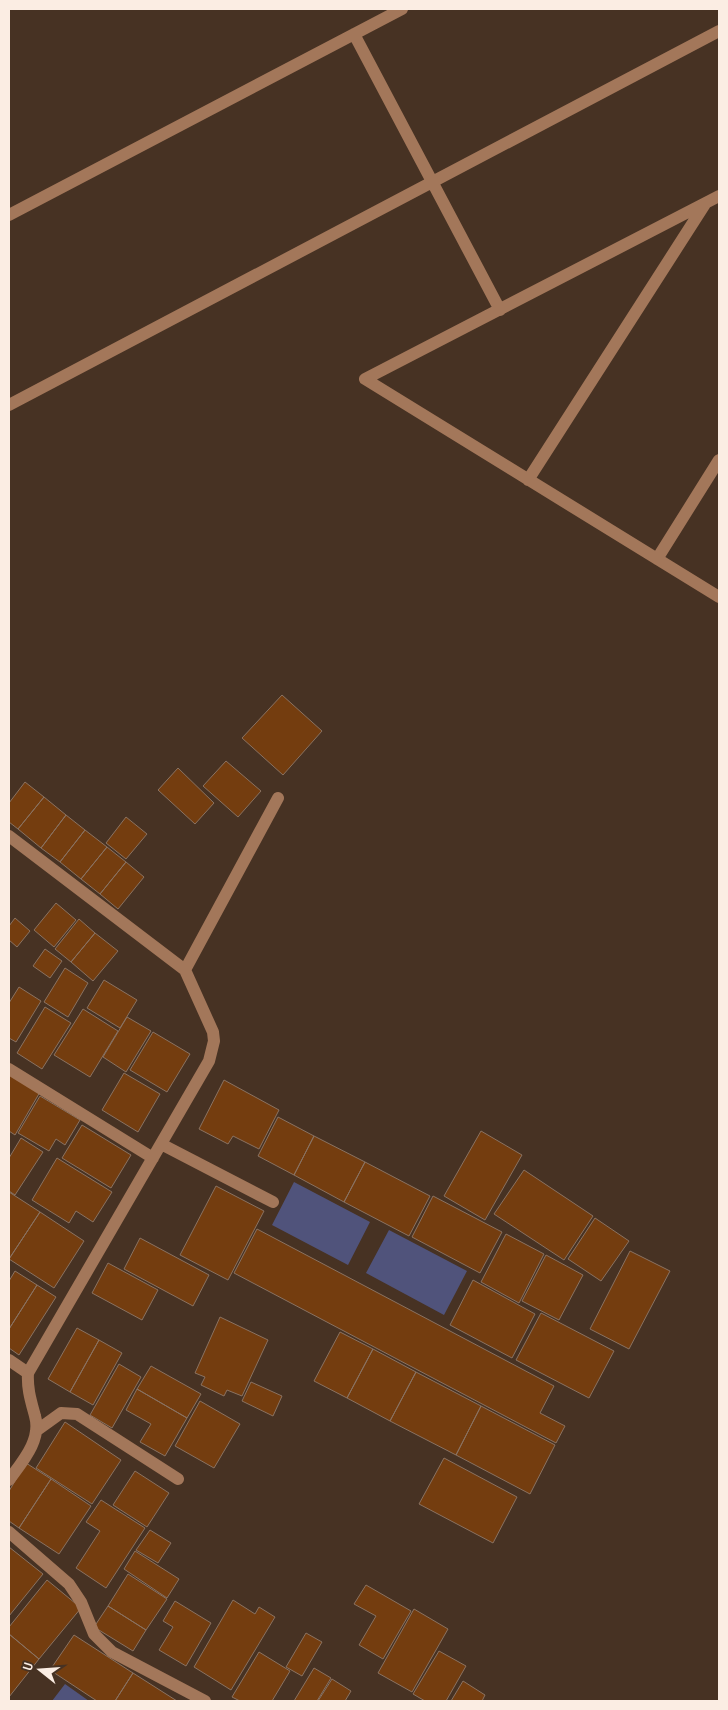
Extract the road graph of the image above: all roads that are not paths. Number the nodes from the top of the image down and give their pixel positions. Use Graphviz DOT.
graph roads {
  1 [pos="402,9"];
  2 [pos="719,31"];
  3 [pos="354,34"];
  4 [pos="432,182"];
  5 [pos="719,196"];
  6 [pos="705,204"];
  7 [pos="9,215"];
  8 [pos="500,310"];
  9 [pos="9,406"];
  10 [pos="719,460"];
  11 [pos="528,480"];
  12 [pos="657,559"];
  13 [pos="719,597"];
  14 [pos="278,798"];
  15 [pos="9,836"];
  16 [pos="186,970"];
  17 [pos="9,1069"];
  18 [pos="161,1144"];
  19 [pos="153,1158"];
  20 [pos="273,1202"];
  21 [pos="9,1360"];
  22 [pos="28,1373"];
  23 [pos="36,1431"];
  24 [pos="178,1479"];
  25 [pos="9,1480"];
  26 [pos="9,1532"];
  27 [pos="205,1701"];
  1 -- 3 [label="street"];
  2 -- 4 [label="street"];
  3 -- 4 [label="street"];
  3 -- 7 [label="street"];
  4 -- 8 [label="street"];
  4 -- 9 [label="street"];
  5 -- 6 [label="street"];
  6 -- 8 [label="street"];
  6 -- 11 [label="street"];
  8 -- 11 [label="street"];
  10 -- 12 [label="street"];
  11 -- 12 [label="street"];
  12 -- 13 [label="street"];
  14 -- 16 [label="street"];
  15 -- 16 [label="street"];
  16 -- 18 [label="street"];
  17 -- 19 [label="street"];
  18 -- 19 [label="street"];
  18 -- 20 [label="street"];
  19 -- 22 [label="street"];
  21 -- 22 [label="street"];
  22 -- 23 [label="street"];
  23 -- 24 [label="street"];
  23 -- 25 [label="street"];
  26 -- 27 [label="street"];
}
